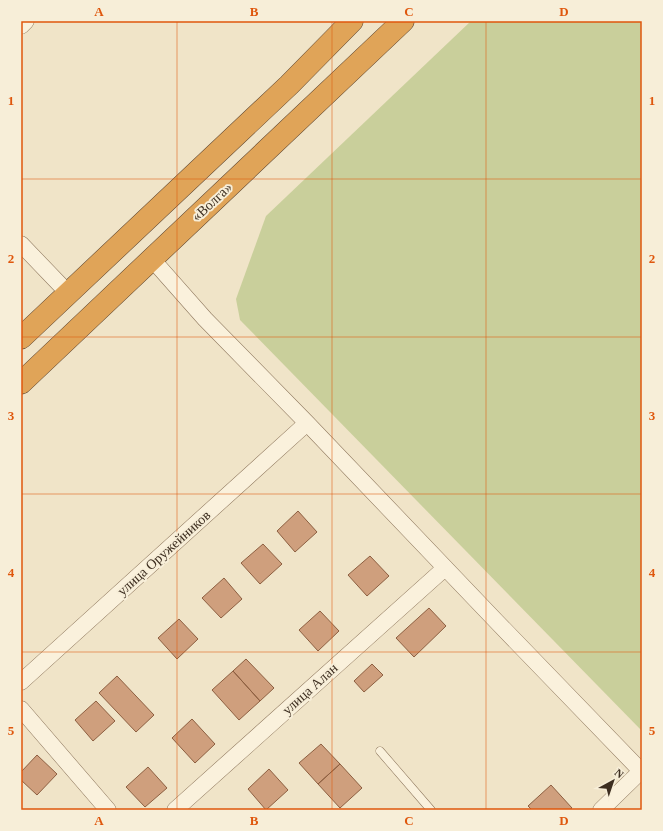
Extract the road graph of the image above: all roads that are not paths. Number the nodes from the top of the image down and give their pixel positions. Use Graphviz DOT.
graph roads {
  1 [pos="26,21"];
  2 [pos="352,21"];
  3 [pos="403,21"];
  4 [pos="21,26"];
  5 [pos="21,244"];
  6 [pos="152,258"];
  7 [pos="68,293"];
  8 [pos="21,338"];
  9 [pos="21,382"];
  10 [pos="307,423"];
  11 [pos="445,568"];
  12 [pos="21,682"];
  13 [pos="21,709"];
  14 [pos="380,751"];
  15 [pos="642,771"];
  16 [pos="108,810"];
  17 [pos="175,810"];
  18 [pos="431,810"];
  19 [pos="602,810"];
  1 -- 4 [label="street"];
  2 -- 7 [label="highway"];
  3 -- 6 [label="highway, «Волга»"];
  5 -- 7 [label="street"];
  6 -- 9 [label="highway, «Волга»"];
  6 -- 10 [label="street"];
  7 -- 8 [label="highway"];
  10 -- 11 [label="street"];
  10 -- 12 [label="street, улица Оружейников"];
  11 -- 15 [label="street"];
  11 -- 17 [label="street, улица Алан"];
  13 -- 16 [label="street"];
  14 -- 18 [label="lane"];
  15 -- 19 [label="street"];
}
